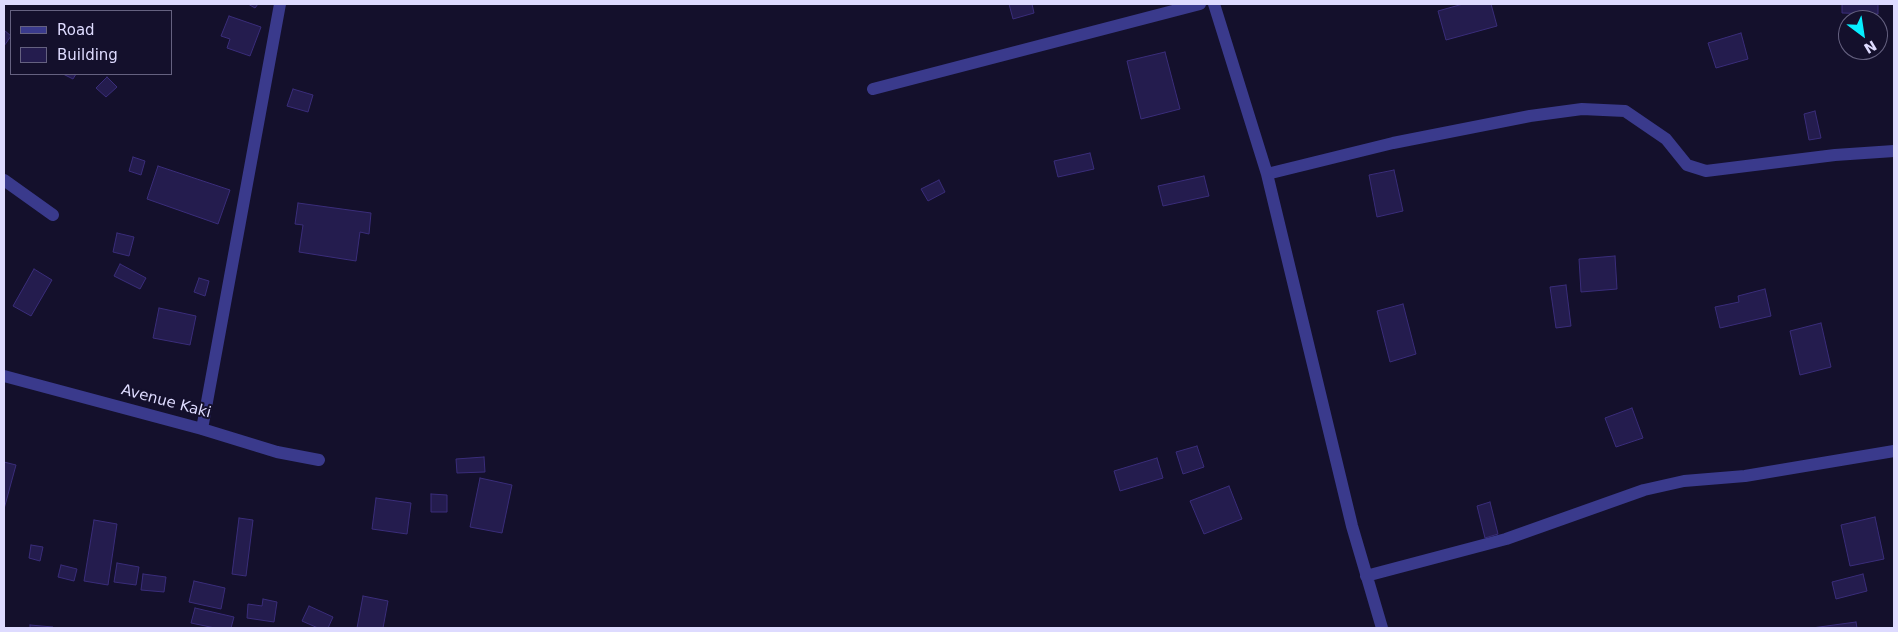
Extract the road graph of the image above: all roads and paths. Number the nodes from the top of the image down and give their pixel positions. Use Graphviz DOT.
graph roads {
  1 [pos="280,4"];
  2 [pos="1200,4"];
  3 [pos="1214,4"];
  4 [pos="873,90"];
  5 [pos="1894,151"];
  6 [pos="1267,174"];
  7 [pos="4,180"];
  8 [pos="53,215"];
  9 [pos="4,376"];
  10 [pos="202,429"];
  11 [pos="1894,451"];
  12 [pos="319,460"];
  13 [pos="1366,576"];
  14 [pos="1382,628"];
  1 -- 10 [label="street"];
  2 -- 4 [label="street"];
  3 -- 6 [label="street"];
  5 -- 6 [label="street"];
  6 -- 13 [label="street"];
  7 -- 8 [label="street"];
  9 -- 10 [label="street, Avenue Kaki"];
  10 -- 12 [label="street, Avenue Kaki"];
  11 -- 13 [label="street"];
  13 -- 14 [label="street"];
}
